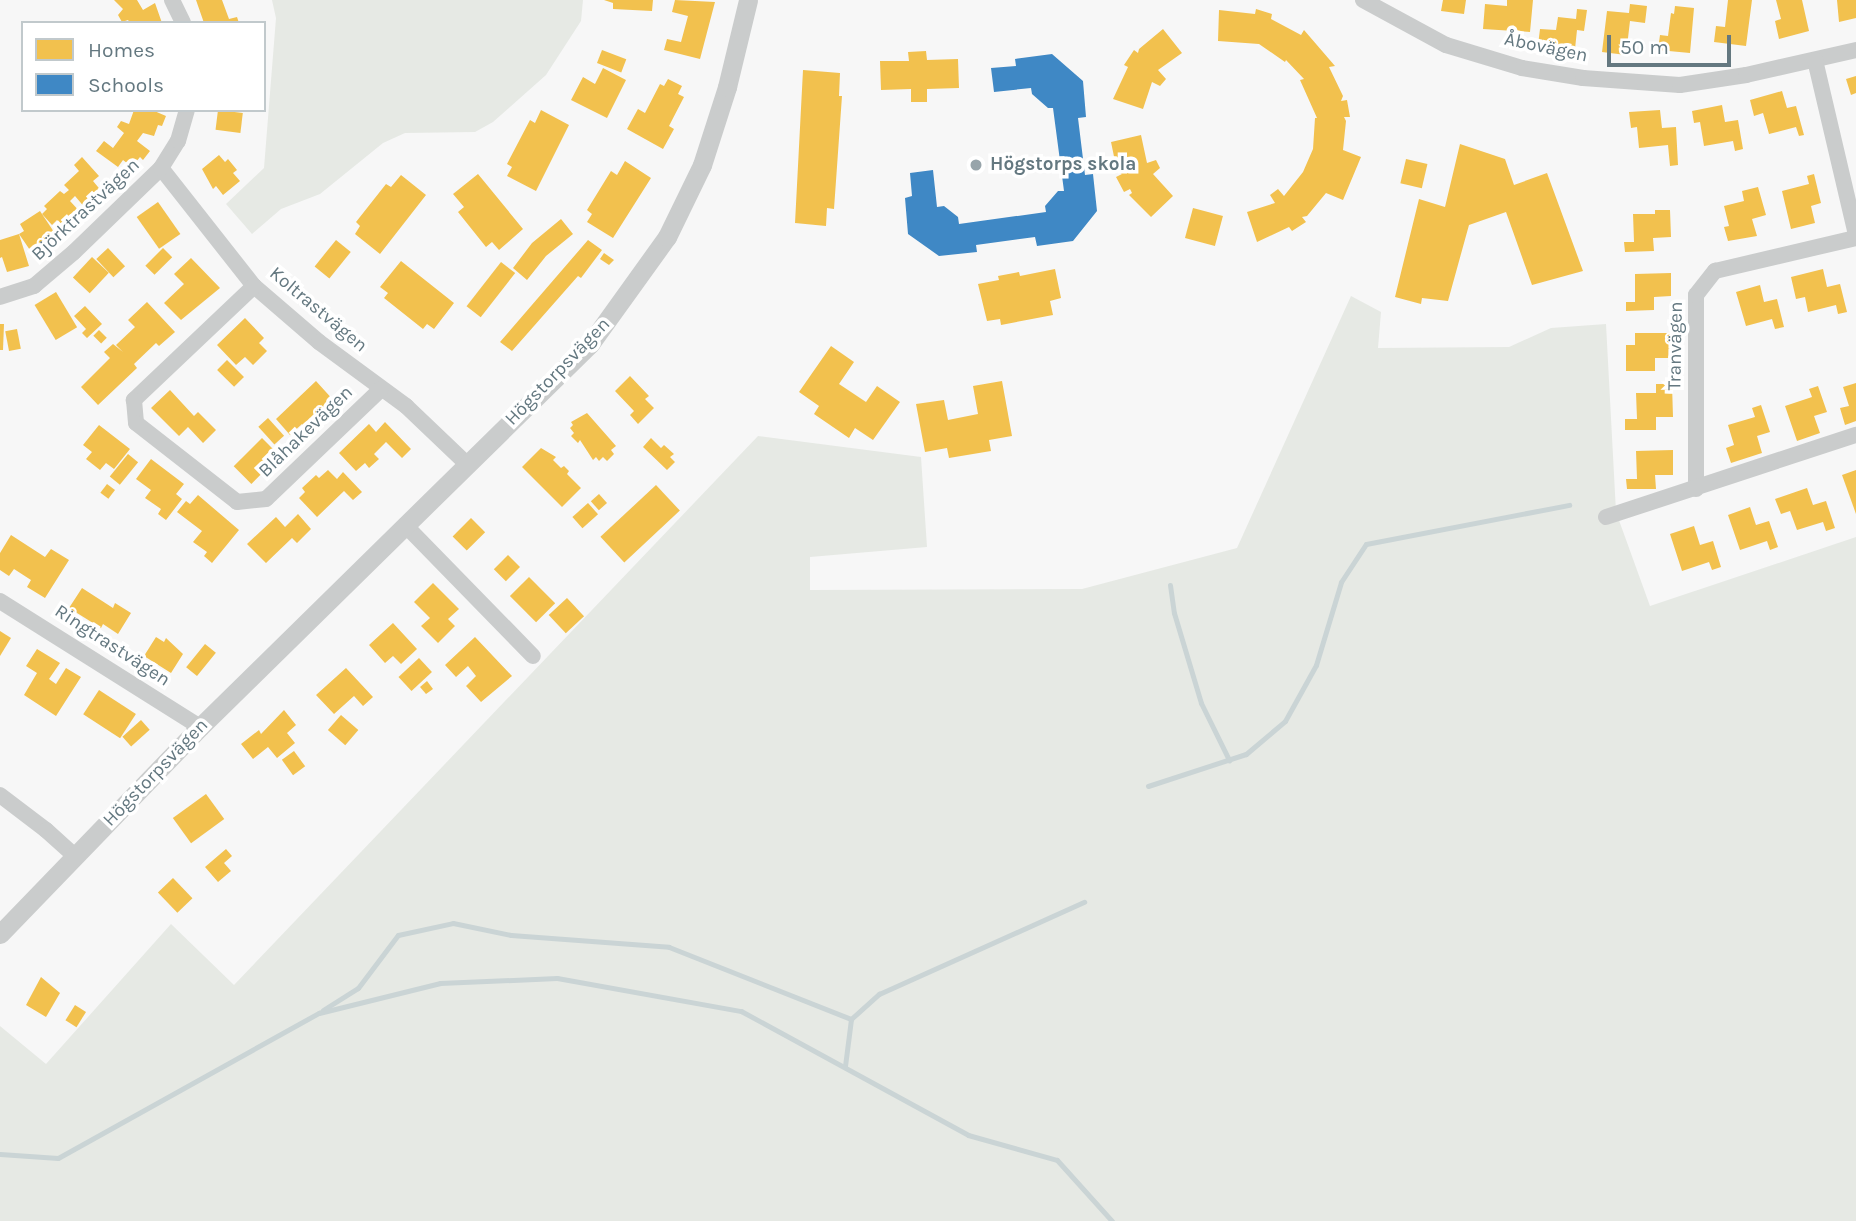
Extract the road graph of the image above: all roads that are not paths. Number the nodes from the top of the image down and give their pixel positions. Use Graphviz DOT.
graph roads {
  1 [pos="172,0"];
  2 [pos="748,0"];
  3 [pos="1363,0"];
  4 [pos="182,21"];
  5 [pos="1856,50"];
  6 [pos="1815,60"];
  7 [pos="186,112"];
  8 [pos="161,168"];
  9 [pos="1856,236"];
  10 [pos="254,286"];
  11 [pos="0,297"];
  12 [pos="381,389"];
  13 [pos="1856,435"];
  14 [pos="467,464"];
  15 [pos="1696,489"];
  16 [pos="1606,517"];
  17 [pos="405,525"];
  18 [pos="0,601"];
  19 [pos="533,656"];
  20 [pos="200,727"];
  21 [pos="0,795"];
  22 [pos="75,856"];
  23 [pos="0,934"];
  1 -- 4 [label="street"];
  2 -- 14 [label="street, Högstorpsvägen"];
  3 -- 6 [label="street, Åbovägen"];
  5 -- 6 [label="street, Åbovägen"];
  6 -- 9 [label="street, Tranvägen"];
  7 -- 8 [label="street, Björktrastvägen"];
  8 -- 10 [label="street, Koltrastvägen"];
  8 -- 11 [label="street, Björktrastvägen"];
  9 -- 15 [label="street, Tranvägen"];
  10 -- 12 [label="street, Koltrastvägen"];
  10 -- 12 [label="street, Blåhakevägen"];
  12 -- 14 [label="street, Koltrastvägen"];
  13 -- 15 [label="street"];
  14 -- 17 [label="street, Högstorpsvägen"];
  15 -- 16 [label="street"];
  17 -- 19 [label="street"];
  17 -- 20 [label="street, Högstorpsvägen"];
  18 -- 20 [label="street, Ringtrastvägen"];
  20 -- 22 [label="street, Högstorpsvägen"];
  21 -- 22 [label="street"];
  22 -- 23 [label="street, Högstorpsvägen"];
}
